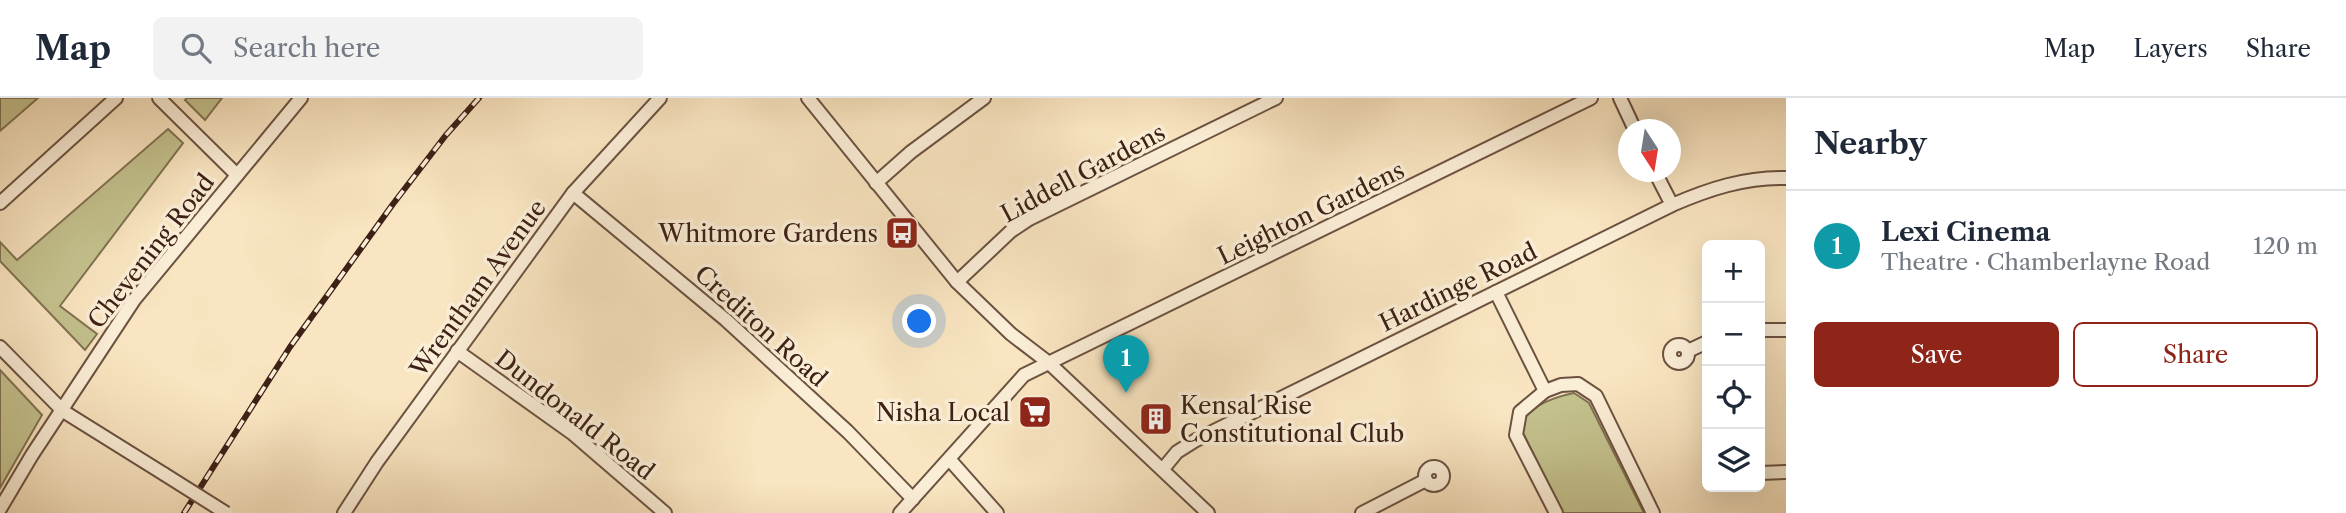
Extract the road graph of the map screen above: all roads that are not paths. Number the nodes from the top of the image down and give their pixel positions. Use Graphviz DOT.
graph roads {
  1 [pos="117,98"];
  2 [pos="159,98"];
  3 [pos="301,98"];
  4 [pos="660,98"];
  5 [pos="808,98"];
  6 [pos="984,98"];
  7 [pos="1276,98"];
  8 [pos="1591,98"];
  9 [pos="1620,98"];
  10 [pos="1630,119"];
  11 [pos="237,175"];
  12 [pos="1786,178"];
  13 [pos="1661,182"];
  14 [pos="876,183"];
  15 [pos="573,193"];
  16 [pos="0,203"];
  17 [pos="1672,205"];
  18 [pos="957,282"];
  19 [pos="1496,292"];
  20 [pos="1765,330"];
  21 [pos="1786,330"];
  22 [pos="1702,344"];
  23 [pos="0,347"];
  24 [pos="457,351"];
  25 [pos="1688,351"];
  26 [pos="1049,363"];
  27 [pos="1545,391"];
  28 [pos="63,411"];
  29 [pos="950,460"];
  30 [pos="1163,469"];
  31 [pos="1786,472"];
  32 [pos="1765,473"];
  33 [pos="1426,480"];
  34 [pos="913,499"];
  35 [pos="0,509"];
  36 [pos="226,513"];
  37 [pos="344,513"];
  38 [pos="665,513"];
  39 [pos="900,513"];
  40 [pos="997,513"];
  41 [pos="1208,513"];
  42 [pos="1362,513"];
  43 [pos="1556,513"];
  44 [pos="1653,513"];
  1 -- 16 [label="street"];
  2 -- 11 [label="street"];
  3 -- 11 [label="street, Chevening Road"];
  4 -- 15 [label="street, Wrentham Avenue"];
  5 -- 14 [label="street"];
  6 -- 14 [label="street"];
  7 -- 18 [label="street, Liddell Gardens"];
  8 -- 26 [label="street, Leighton Gardens"];
  9 -- 10 [label="street"];
  11 -- 28 [label="street, Chevening Road"];
  12 -- 17 [label="street, Hardinge Road"];
  13 -- 17 [label="street"];
  14 -- 18 [label="street"];
  15 -- 24 [label="street, Wrentham Avenue"];
  15 -- 34 [label="street, Crediton Road"];
  17 -- 19 [label="street, Hardinge Road"];
  18 -- 26 [label="street"];
  19 -- 27 [label="street"];
  19 -- 30 [label="street, Hardinge Road"];
  20 -- 21 [label="street"];
  22 -- 25 [label="street"];
  23 -- 28 [label="street"];
  24 -- 37 [label="street, Wrentham Avenue"];
  24 -- 38 [label="street, Dundonald Road"];
  26 -- 29 [label="street, Leighton Gardens"];
  26 -- 30 [label="street"];
  27 -- 43 [label="street"];
  27 -- 44 [label="street"];
  28 -- 35 [label="street, Chevening Road"];
  28 -- 36 [label="street, bridge"];
  29 -- 34 [label="street, Leighton Gardens"];
  29 -- 40 [label="street"];
  30 -- 41 [label="street"];
  31 -- 32 [label="street"];
  33 -- 42 [label="street"];
  34 -- 39 [label="street, Leighton Gardens"];
}
